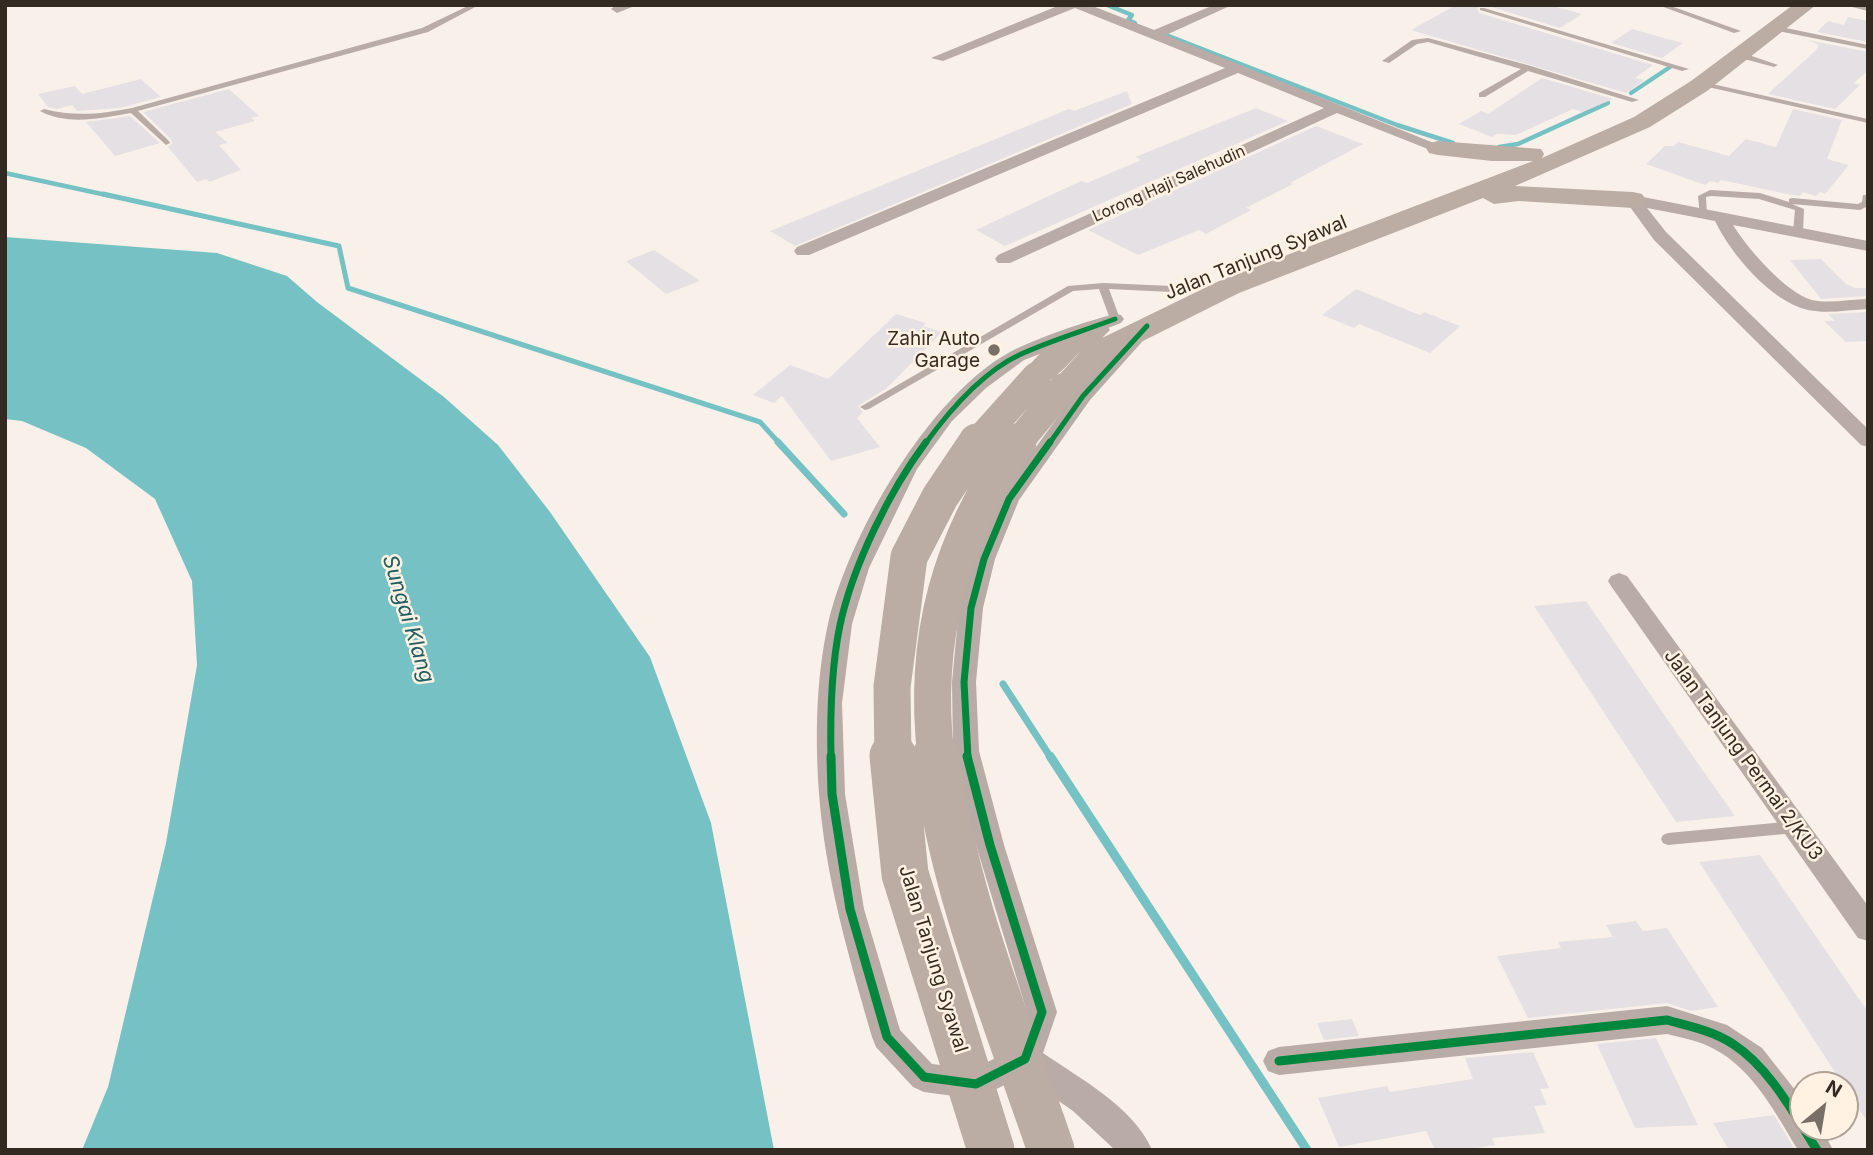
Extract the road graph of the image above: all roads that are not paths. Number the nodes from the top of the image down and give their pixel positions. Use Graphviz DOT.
graph roads {
  1 [pos="476,5"];
  2 [pos="631,5"];
  3 [pos="1075,5"];
  4 [pos="1226,5"];
  5 [pos="1661,5"];
  6 [pos="1806,5"];
  7 [pos="1850,5"];
  8 [pos="617,9"];
  9 [pos="1482,9"];
  10 [pos="1868,9"];
  11 [pos="1774,17"];
  12 [pos="1152,36"];
  13 [pos="1739,43"];
  14 [pos="1868,47"];
  15 [pos="938,58"];
  16 [pos="1387,61"];
  17 [pos="1774,65"];
  18 [pos="1528,68"];
  19 [pos="1236,69"];
  20 [pos="1693,76"];
  21 [pos="1482,95"];
  22 [pos="1635,100"];
  23 [pos="1334,109"];
  24 [pos="133,110"];
  25 [pos="44,111"];
  26 [pos="1868,121"];
  27 [pos="1599,140"];
  28 [pos="166,143"];
  29 [pos="1438,148"];
  30 [pos="1532,153"];
  31 [pos="1444,185"];
  32 [pos="1866,197"];
  33 [pos="1775,199"];
  34 [pos="1633,200"];
  35 [pos="1703,214"];
  36 [pos="1721,217"];
  37 [pos="1798,232"];
  38 [pos="1868,246"];
  39 [pos="803,251"];
  40 [pos="1004,259"];
  41 [pos="1103,286"];
  42 [pos="1172,289"];
  43 [pos="1868,304"];
  44 [pos="1115,319"];
  45 [pos="1147,326"];
  46 [pos="1050,382"];
  47 [pos="865,407"];
  48 [pos="1868,442"];
  49 [pos="1619,581"];
  50 [pos="1796,827"];
  51 [pos="1668,839"];
  52 [pos="1868,929"];
  53 [pos="1025,1059"];
  54 [pos="1279,1061"];
  55 [pos="1127,1143"];
  56 [pos="991,1150"];
  57 [pos="1052,1150"];
  58 [pos="1817,1150"];
  1 -- 24 [label="lane"];
  2 -- 8 [label="street"];
  3 -- 12 [label="street"];
  3 -- 15 [label="street"];
  4 -- 12 [label="street"];
  5 -- 13 [label="lane"];
  6 -- 11 [label="main road, Jalan Tanjung Syawal"];
  7 -- 10 [label="lane"];
  9 -- 20 [label="lane"];
  11 -- 13 [label="main road, Jalan Tanjung Syawal"];
  11 -- 14 [label="lane"];
  12 -- 19 [label="street"];
  13 -- 17 [label="lane"];
  13 -- 20 [label="main road, Jalan Tanjung Syawal"];
  16 -- 18 [label="lane"];
  18 -- 21 [label="lane"];
  18 -- 22 [label="lane"];
  19 -- 23 [label="street"];
  19 -- 39 [label="street"];
  20 -- 22 [label="main road, Jalan Tanjung Syawal"];
  20 -- 26 [label="lane"];
  20 -- 27 [label="main road, Jalan Tanjung Syawal"];
  22 -- 30 [label="main road, Jalan Tanjung Syawal"];
  23 -- 29 [label="street"];
  23 -- 40 [label="street, Lorong Haji Salehudin"];
  24 -- 25 [label="lane"];
  24 -- 28 [label="lane"];
  27 -- 31 [label="main road, Jalan Tanjung Syawal"];
  27 -- 34 [label="main road"];
  29 -- 30 [label="main road"];
  29 -- 31 [label="main road"];
  30 -- 31 [label="main road, Jalan Tanjung Syawal"];
  31 -- 34 [label="main road"];
  31 -- 42 [label="main road, Jalan Tanjung Syawal"];
  31 -- 45 [label="main road, Jalan Tanjung Syawal"];
  32 -- 33 [label="lane"];
  33 -- 35 [label="lane"];
  33 -- 37 [label="lane"];
  34 -- 35 [label="street"];
  34 -- 48 [label="street"];
  35 -- 36 [label="street"];
  36 -- 37 [label="street"];
  36 -- 43 [label="street"];
  37 -- 38 [label="street"];
  41 -- 42 [label="lane"];
  41 -- 44 [label="lane"];
  41 -- 47 [label="lane"];
  42 -- 44 [label="main road, Jalan Tanjung Syawal"];
  44 -- 46 [label="main road, Jalan Tanjung Syawal"];
  44 -- 53 [label="street"];
  45 -- 46 [label="main road, Jalan Tanjung Syawal"];
  45 -- 53 [label="street"];
  46 -- 56 [label="main road, Jalan Tanjung Syawal, bridge"];
  46 -- 57 [label="main road, Jalan Tanjung Syawal, bridge"];
  49 -- 50 [label="street, Jalan Tanjung Permai 2/KU3"];
  50 -- 51 [label="lane"];
  50 -- 52 [label="street, Jalan Tanjung Permai 2/KU3"];
  53 -- 55 [label="street"];
  54 -- 58 [label="street"];
}
